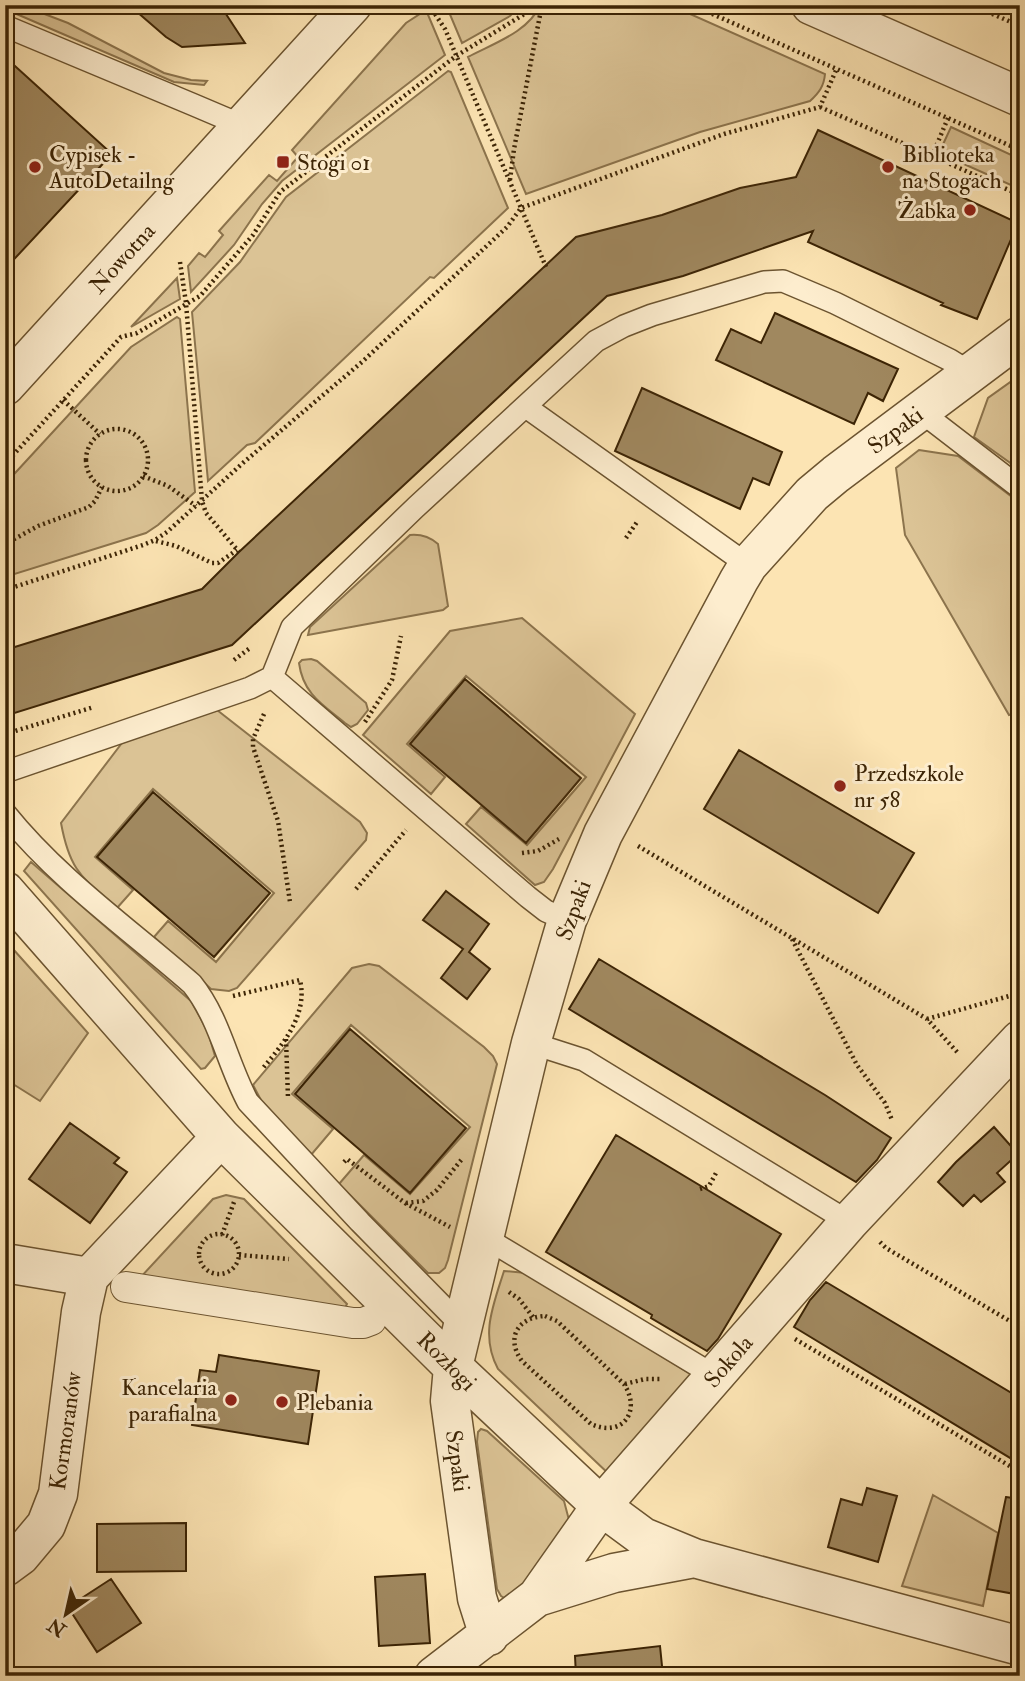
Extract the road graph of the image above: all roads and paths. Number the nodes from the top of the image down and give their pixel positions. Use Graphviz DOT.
graph roads {
  1 [pos="352,5"];
  2 [pos="429,5"];
  3 [pos="529,5"];
  4 [pos="542,5"];
  5 [pos="692,5"];
  6 [pos="811,5"];
  7 [pos="972,5"];
  8 [pos="5,26"];
  9 [pos="1020,26"];
  10 [pos="456,56"];
  11 [pos="837,68"];
  12 [pos="1020,97"];
  13 [pos="820,107"];
  14 [pos="948,118"];
  15 [pos="240,128"];
  16 [pos="1020,150"];
  17 [pos="932,156"];
  18 [pos="510,183"];
  19 [pos="1020,195"];
  20 [pos="521,208"];
  21 [pos="180,262"];
  22 [pos="546,267"];
  23 [pos="186,303"];
  24 [pos="1020,335"];
  25 [pos="971,373"];
  26 [pos="8,379"];
  27 [pos="63,400"];
  28 [pos="526,407"];
  29 [pos="920,411"];
  30 [pos="100,434"];
  31 [pos="5,464"];
  32 [pos="144,476"];
  33 [pos="102,487"];
  34 [pos="1020,488"];
  35 [pos="202,501"];
  36 [pos="196,506"];
  37 [pos="155,540"];
  38 [pos="9,542"];
  39 [pos="748,565"];
  40 [pos="5,590"];
  41 [pos="401,636"];
  42 [pos="272,677"];
  43 [pos="257,732"];
  44 [pos="355,748"];
  45 [pos="5,772"];
  46 [pos="424,808"];
  47 [pos="5,813"];
  48 [pos="563,836"];
  49 [pos="463,842"];
  50 [pos="634,843"];
  51 [pos="356,890"];
  52 [pos="5,891"];
  53 [pos="290,902"];
  54 [pos="567,920"];
  55 [pos="792,938"];
  56 [pos="198,992"];
  57 [pos="1020,993"];
  58 [pos="286,1039"];
  59 [pos="1020,1040"];
  60 [pos="531,1043"];
  61 [pos="242,1091"];
  62 [pos="291,1104"];
  63 [pos="221,1137"];
  64 [pos="463,1158"];
  65 [pos="347,1159"];
  66 [pos="901,1166"];
  67 [pos="234,1201"];
  68 [pos="405,1203"];
  69 [pos="853,1218"];
  70 [pos="222,1235"];
  71 [pos="479,1237"];
  72 [pos="238,1255"];
  73 [pos="299,1259"];
  74 [pos="5,1263"];
  75 [pos="89,1277"];
  76 [pos="126,1287"];
  77 [pos="533,1317"];
  78 [pos="372,1320"];
  79 [pos="462,1326"];
  80 [pos="1020,1327"];
  81 [pos="789,1335"];
  82 [pos="453,1367"];
  83 [pos="715,1376"];
  84 [pos="1020,1472"];
  85 [pos="601,1506"];
  86 [pos="694,1558"];
  87 [pos="5,1567"];
  88 [pos="537,1597"];
  89 [pos="489,1636"];
  90 [pos="1020,1646"];
  91 [pos="434,1676"];
  1 -- 15 [label="street, Nowotna"];
  2 -- 10 [label="path"];
  3 -- 10 [label="path"];
  4 -- 18 [label="path"];
  5 -- 11 [label="path"];
  6 -- 12 [label="street"];
  7 -- 9 [label="path"];
  8 -- 15 [label="lane"];
  10 -- 18 [label="path"];
  10 -- 23 [label="path"];
  11 -- 13 [label="path"];
  11 -- 14 [label="path"];
  13 -- 17 [label="path"];
  13 -- 20 [label="path"];
  14 -- 16 [label="path"];
  14 -- 17 [label="path"];
  15 -- 26 [label="street, Nowotna"];
  17 -- 19 [label="path"];
  18 -- 20 [label="path"];
  20 -- 22 [label="path"];
  20 -- 35 [label="path"];
  21 -- 23 [label="path"];
  23 -- 27 [label="path"];
  23 -- 35 [label="path"];
  24 -- 25 [label="street, Szpaki"];
  25 -- 28 [label="lane"];
  25 -- 29 [label="street, Szpaki"];
  27 -- 30 [label="path"];
  27 -- 31 [label="path"];
  28 -- 39 [label="lane"];
  28 -- 42 [label="lane"];
  29 -- 34 [label="lane"];
  29 -- 39 [label="street, Szpaki"];
  30 -- 32 [label="path"];
  30 -- 33 [label="path"];
  32 -- 33 [label="path"];
  32 -- 36 [label="path"];
  33 -- 38 [label="path"];
  35 -- 36 [label="path"];
  35 -- 37 [label="path"];
  36 -- 37 [label="path"];
  37 -- 40 [label="path"];
  39 -- 54 [label="street, Szpaki"];
  41 -- 44 [label="path"];
  42 -- 44 [label="lane"];
  42 -- 45 [label="lane"];
  43 -- 53 [label="path"];
  44 -- 46 [label="lane"];
  46 -- 49 [label="lane"];
  46 -- 51 [label="path"];
  47 -- 56 [label="lane"];
  48 -- 49 [label="path"];
  49 -- 54 [label="lane"];
  50 -- 55 [label="path"];
  52 -- 63 [label="street, Rozłogi"];
  54 -- 60 [label="street, Szpaki"];
  55 -- 57 [label="path"];
  55 -- 66 [label="path"];
  56 -- 58 [label="path"];
  56 -- 61 [label="lane"];
  58 -- 61 [label="path"];
  58 -- 62 [label="path"];
  59 -- 66 [label="street, Sokola"];
  60 -- 69 [label="lane"];
  60 -- 71 [label="street, Szpaki"];
  61 -- 79 [label="lane"];
  63 -- 75 [label="street"];
  63 -- 82 [label="street, Rozłogi"];
  64 -- 68 [label="path"];
  65 -- 68 [label="path"];
  66 -- 69 [label="street, Sokola"];
  67 -- 70 [label="path"];
  68 -- 71 [label="path"];
  69 -- 80 [label="path"];
  69 -- 83 [label="street, Sokola"];
  70 -- 72 [label="path"];
  70 -- 72 [label="path"];
  71 -- 77 [label="path"];
  71 -- 79 [label="street, Szpaki"];
  71 -- 83 [label="lane"];
  72 -- 73 [label="path"];
  74 -- 75 [label="street"];
  75 -- 87 [label="street, Kormoranów"];
  76 -- 78 [label="street"];
  77 -- 77 [label="path"];
  79 -- 82 [label="street, Szpaki"];
  81 -- 84 [label="path"];
  82 -- 85 [label="street, Rozłogi"];
  82 -- 89 [label="street, Szpaki"];
  83 -- 85 [label="street, Sokola"];
  85 -- 86 [label="street, Rozłogi"];
  85 -- 88 [label="street, Sokola"];
  86 -- 88 [label="street, Rozłogi"];
  86 -- 90 [label="street, Rozłogi"];
  88 -- 89 [label="street, Sokola"];
  89 -- 91 [label="street, Sokola"];
}
